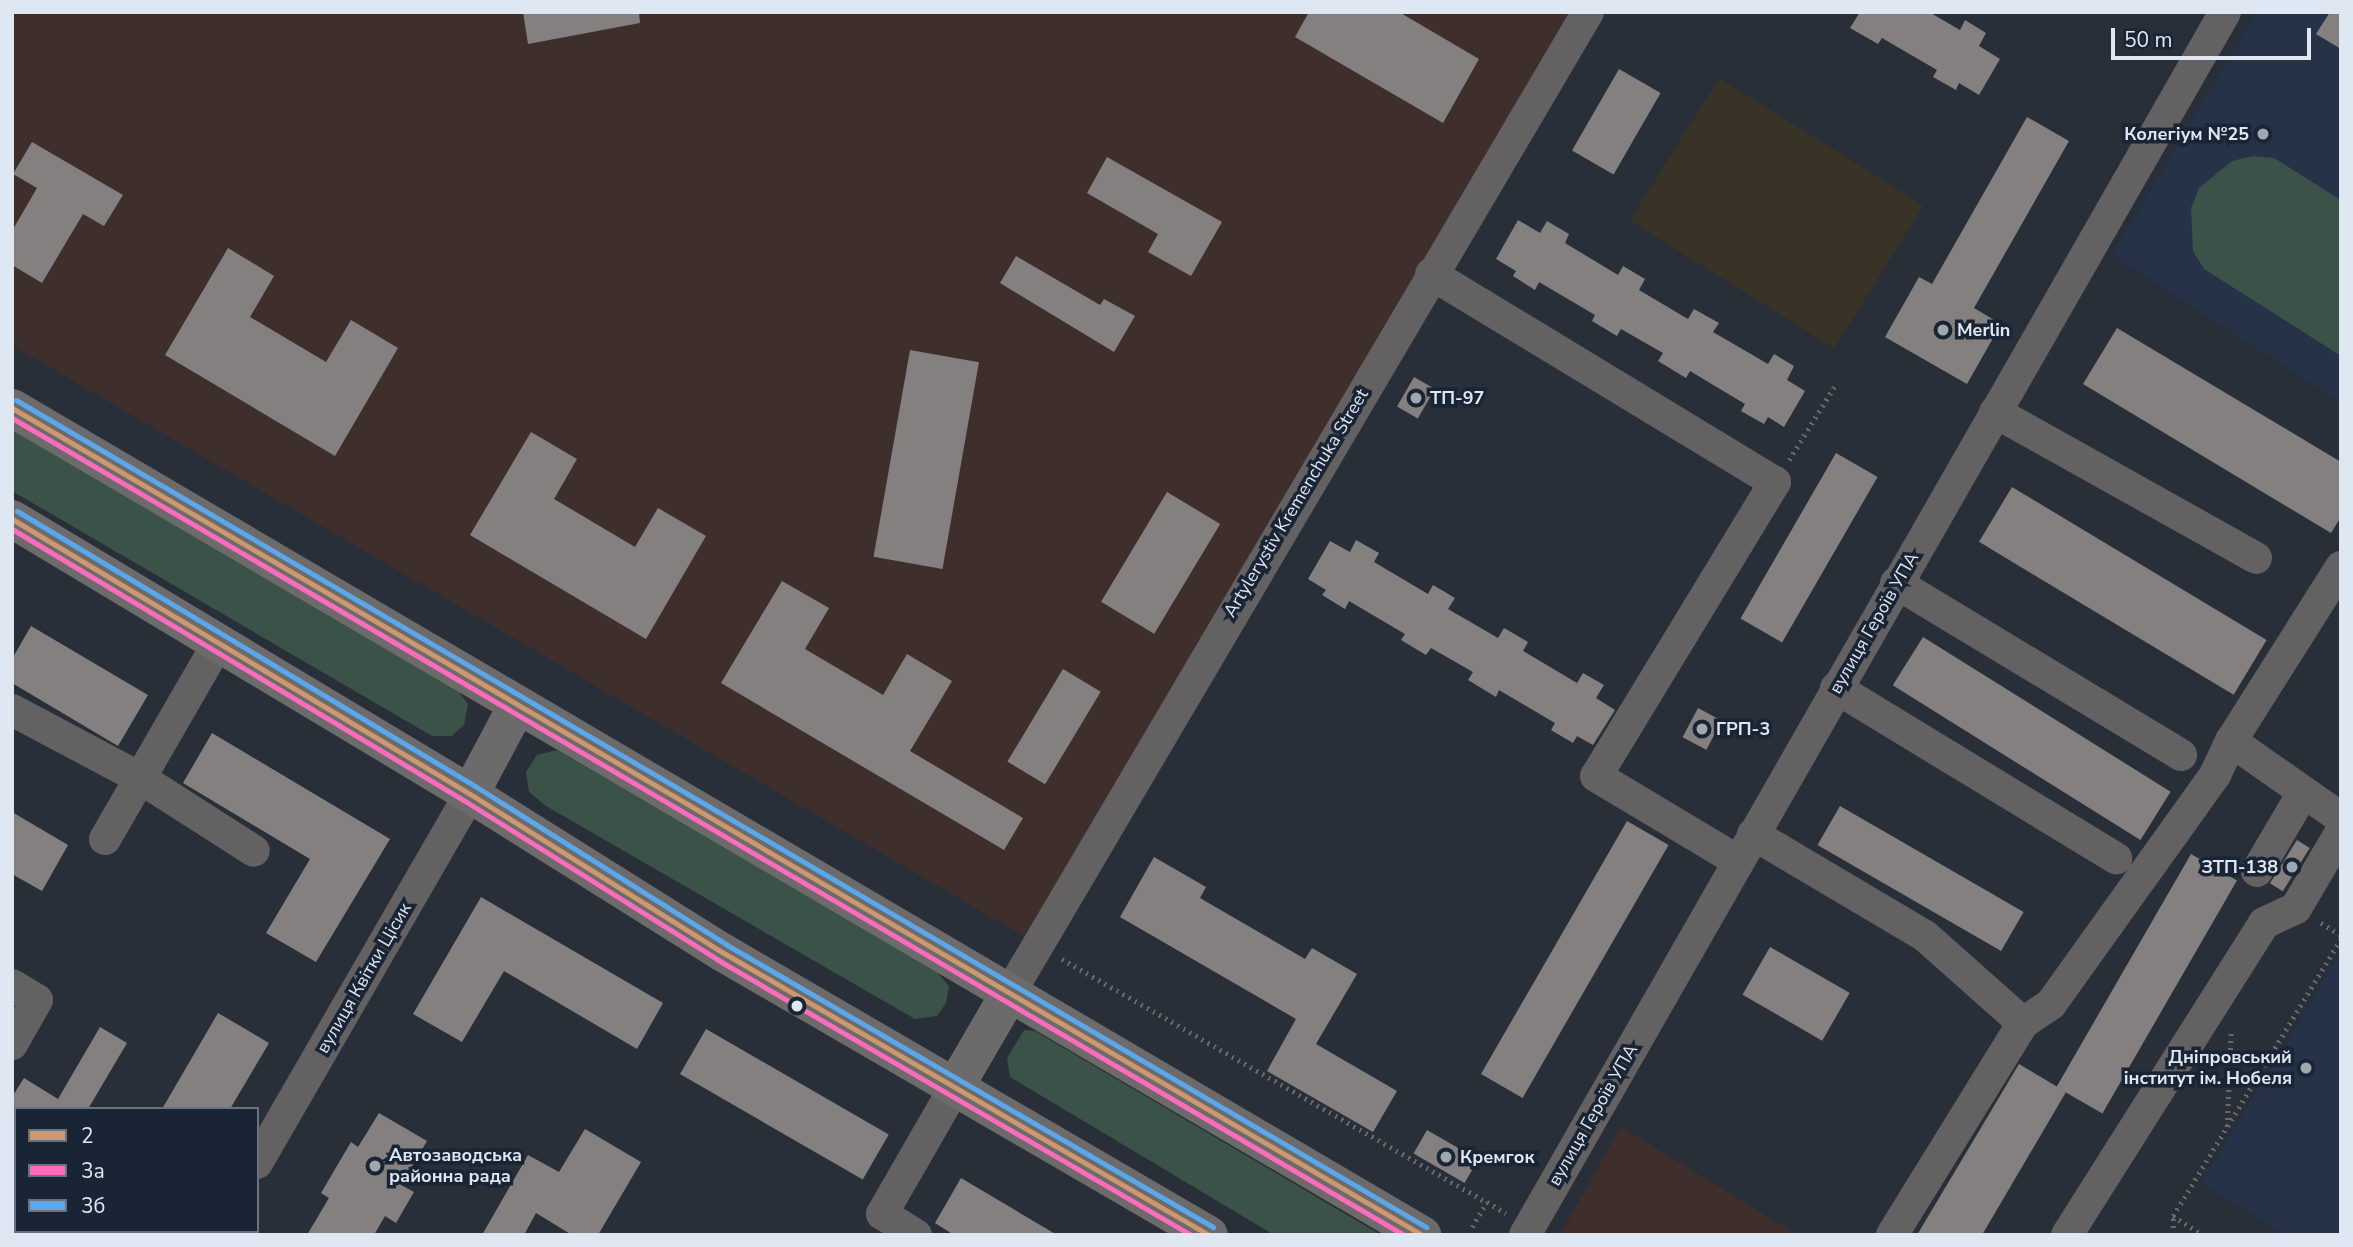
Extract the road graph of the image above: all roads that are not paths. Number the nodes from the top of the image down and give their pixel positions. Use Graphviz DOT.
graph roads {
  1 [pos="1588,12"];
  2 [pos="2225,12"];
  3 [pos="1432,274"];
  4 [pos="12,408"];
  5 [pos="1995,412"];
  6 [pos="12,519"];
  7 [pos="2256,558"];
  8 [pos="2341,567"];
  9 [pos="1896,583"];
  10 [pos="218,643"];
  11 [pos="1836,688"];
  12 [pos="517,706"];
  13 [pos="12,710"];
  14 [pos="2231,741"];
  15 [pos="2181,755"];
  16 [pos="140,778"];
  17 [pos="2303,793"];
  18 [pos="470,794"];
  19 [pos="2341,818"];
  20 [pos="2341,832"];
  21 [pos="1753,834"];
  22 [pos="105,839"];
  23 [pos="254,851"];
  24 [pos="2116,858"];
  25 [pos="1738,862"];
  26 [pos="2257,871"];
  27 [pos="12,985"];
  28 [pos="1008,996"];
  29 [pos="2024,1023"];
  30 [pos="12,1044"];
  31 [pos="955,1087"];
  32 [pos="259,1160"];
  33 [pos="1197,1232"];
  34 [pos="916,1235"];
  35 [pos="1422,1235"];
  36 [pos="1525,1235"];
  37 [pos="1892,1235"];
  38 [pos="2067,1235"];
  1 -- 3 [label="street, Artylerystiv Kremenchuka Street"];
  2 -- 5 [label="street, вулиця Героїв УПА"];
  3 -- 25 [label="street"];
  3 -- 28 [label="street, Artylerystiv Kremenchuka Street"];
  4 -- 12 [label="highway"];
  5 -- 7 [label="street"];
  5 -- 9 [label="street, вулиця Героїв УПА"];
  6 -- 10 [label="highway"];
  8 -- 14 [label="street"];
  9 -- 11 [label="street, вулиця Героїв УПА"];
  9 -- 15 [label="street"];
  10 -- 16 [label="street"];
  10 -- 18 [label="highway"];
  11 -- 21 [label="street, вулиця Героїв УПА"];
  11 -- 24 [label="street"];
  12 -- 18 [label="highway"];
  12 -- 28 [label="highway"];
  13 -- 16 [label="street"];
  14 -- 17 [label="street"];
  14 -- 29 [label="street"];
  16 -- 22 [label="street"];
  16 -- 23 [label="street"];
  17 -- 19 [label="street"];
  17 -- 26 [label="street"];
  18 -- 31 [label="highway"];
  18 -- 32 [label="street, вулиця Квітки Цісик"];
  20 -- 38 [label="street"];
  21 -- 25 [label="street, вулиця Героїв УПА"];
  21 -- 29 [label="street"];
  25 -- 36 [label="street, вулиця Героїв УПА"];
  27 -- 30 [label="street"];
  28 -- 31 [label="highway"];
  28 -- 35 [label="highway"];
  29 -- 37 [label="street"];
  31 -- 33 [label="highway"];
  31 -- 34 [label="street"];
}
